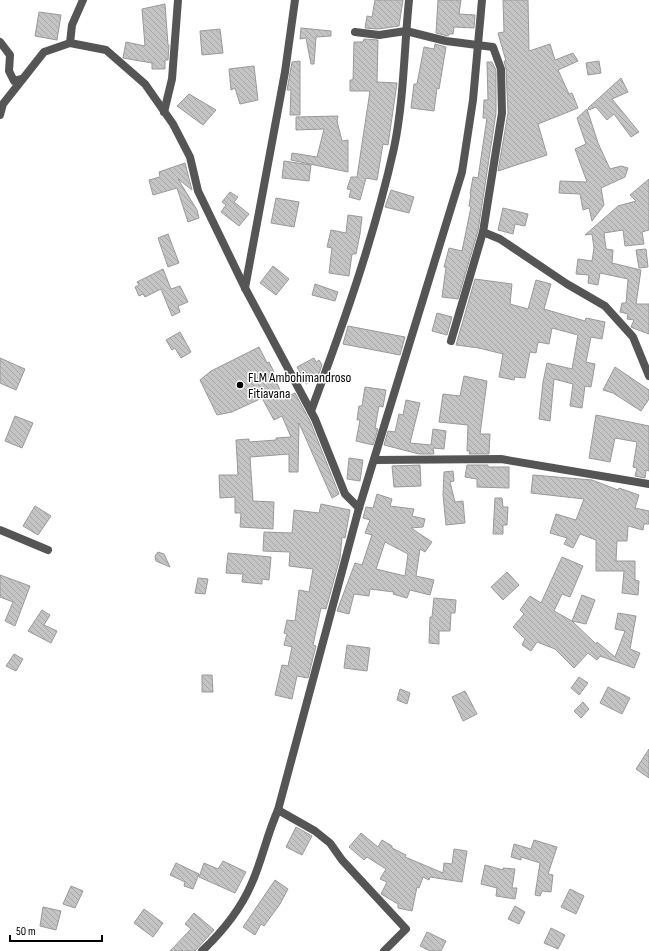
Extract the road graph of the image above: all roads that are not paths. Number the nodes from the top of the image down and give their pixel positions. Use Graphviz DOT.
graph roads {
  1 [pos="82,0"];
  2 [pos="178,0"];
  3 [pos="295,0"];
  4 [pos="409,0"];
  5 [pos="482,0"];
  6 [pos="406,31"];
  7 [pos="355,32"];
  8 [pos="0,42"];
  9 [pos="70,43"];
  10 [pos="479,44"];
  11 [pos="22,79"];
  12 [pos="0,95"];
  13 [pos="3,104"];
  14 [pos="164,112"];
  15 [pos="0,115"];
  16 [pos="483,232"];
  17 [pos="245,288"];
  18 [pos="451,341"];
  19 [pos="649,376"];
  20 [pos="310,411"];
  21 [pos="375,460"];
  22 [pos="649,484"];
  23 [pos="359,508"];
  24 [pos="0,530"];
  25 [pos="48,550"];
  26 [pos="278,810"];
  27 [pos="202,951"];
  28 [pos="384,951"];
  1 -- 9 [label="street"];
  2 -- 14 [label="street"];
  3 -- 17 [label="street"];
  4 -- 6 [label="street"];
  5 -- 10 [label="street"];
  6 -- 7 [label="street"];
  6 -- 10 [label="street"];
  6 -- 20 [label="street"];
  8 -- 11 [label="street"];
  9 -- 11 [label="street"];
  9 -- 14 [label="street"];
  10 -- 16 [label="street"];
  10 -- 21 [label="street"];
  11 -- 13 [label="street"];
  12 -- 13 [label="street"];
  13 -- 15 [label="street"];
  14 -- 17 [label="street"];
  16 -- 18 [label="street"];
  16 -- 19 [label="street"];
  17 -- 20 [label="street"];
  20 -- 23 [label="street"];
  21 -- 22 [label="street"];
  21 -- 23 [label="street"];
  23 -- 26 [label="street"];
  24 -- 25 [label="street"];
  26 -- 27 [label="street"];
  26 -- 28 [label="street"];
}
